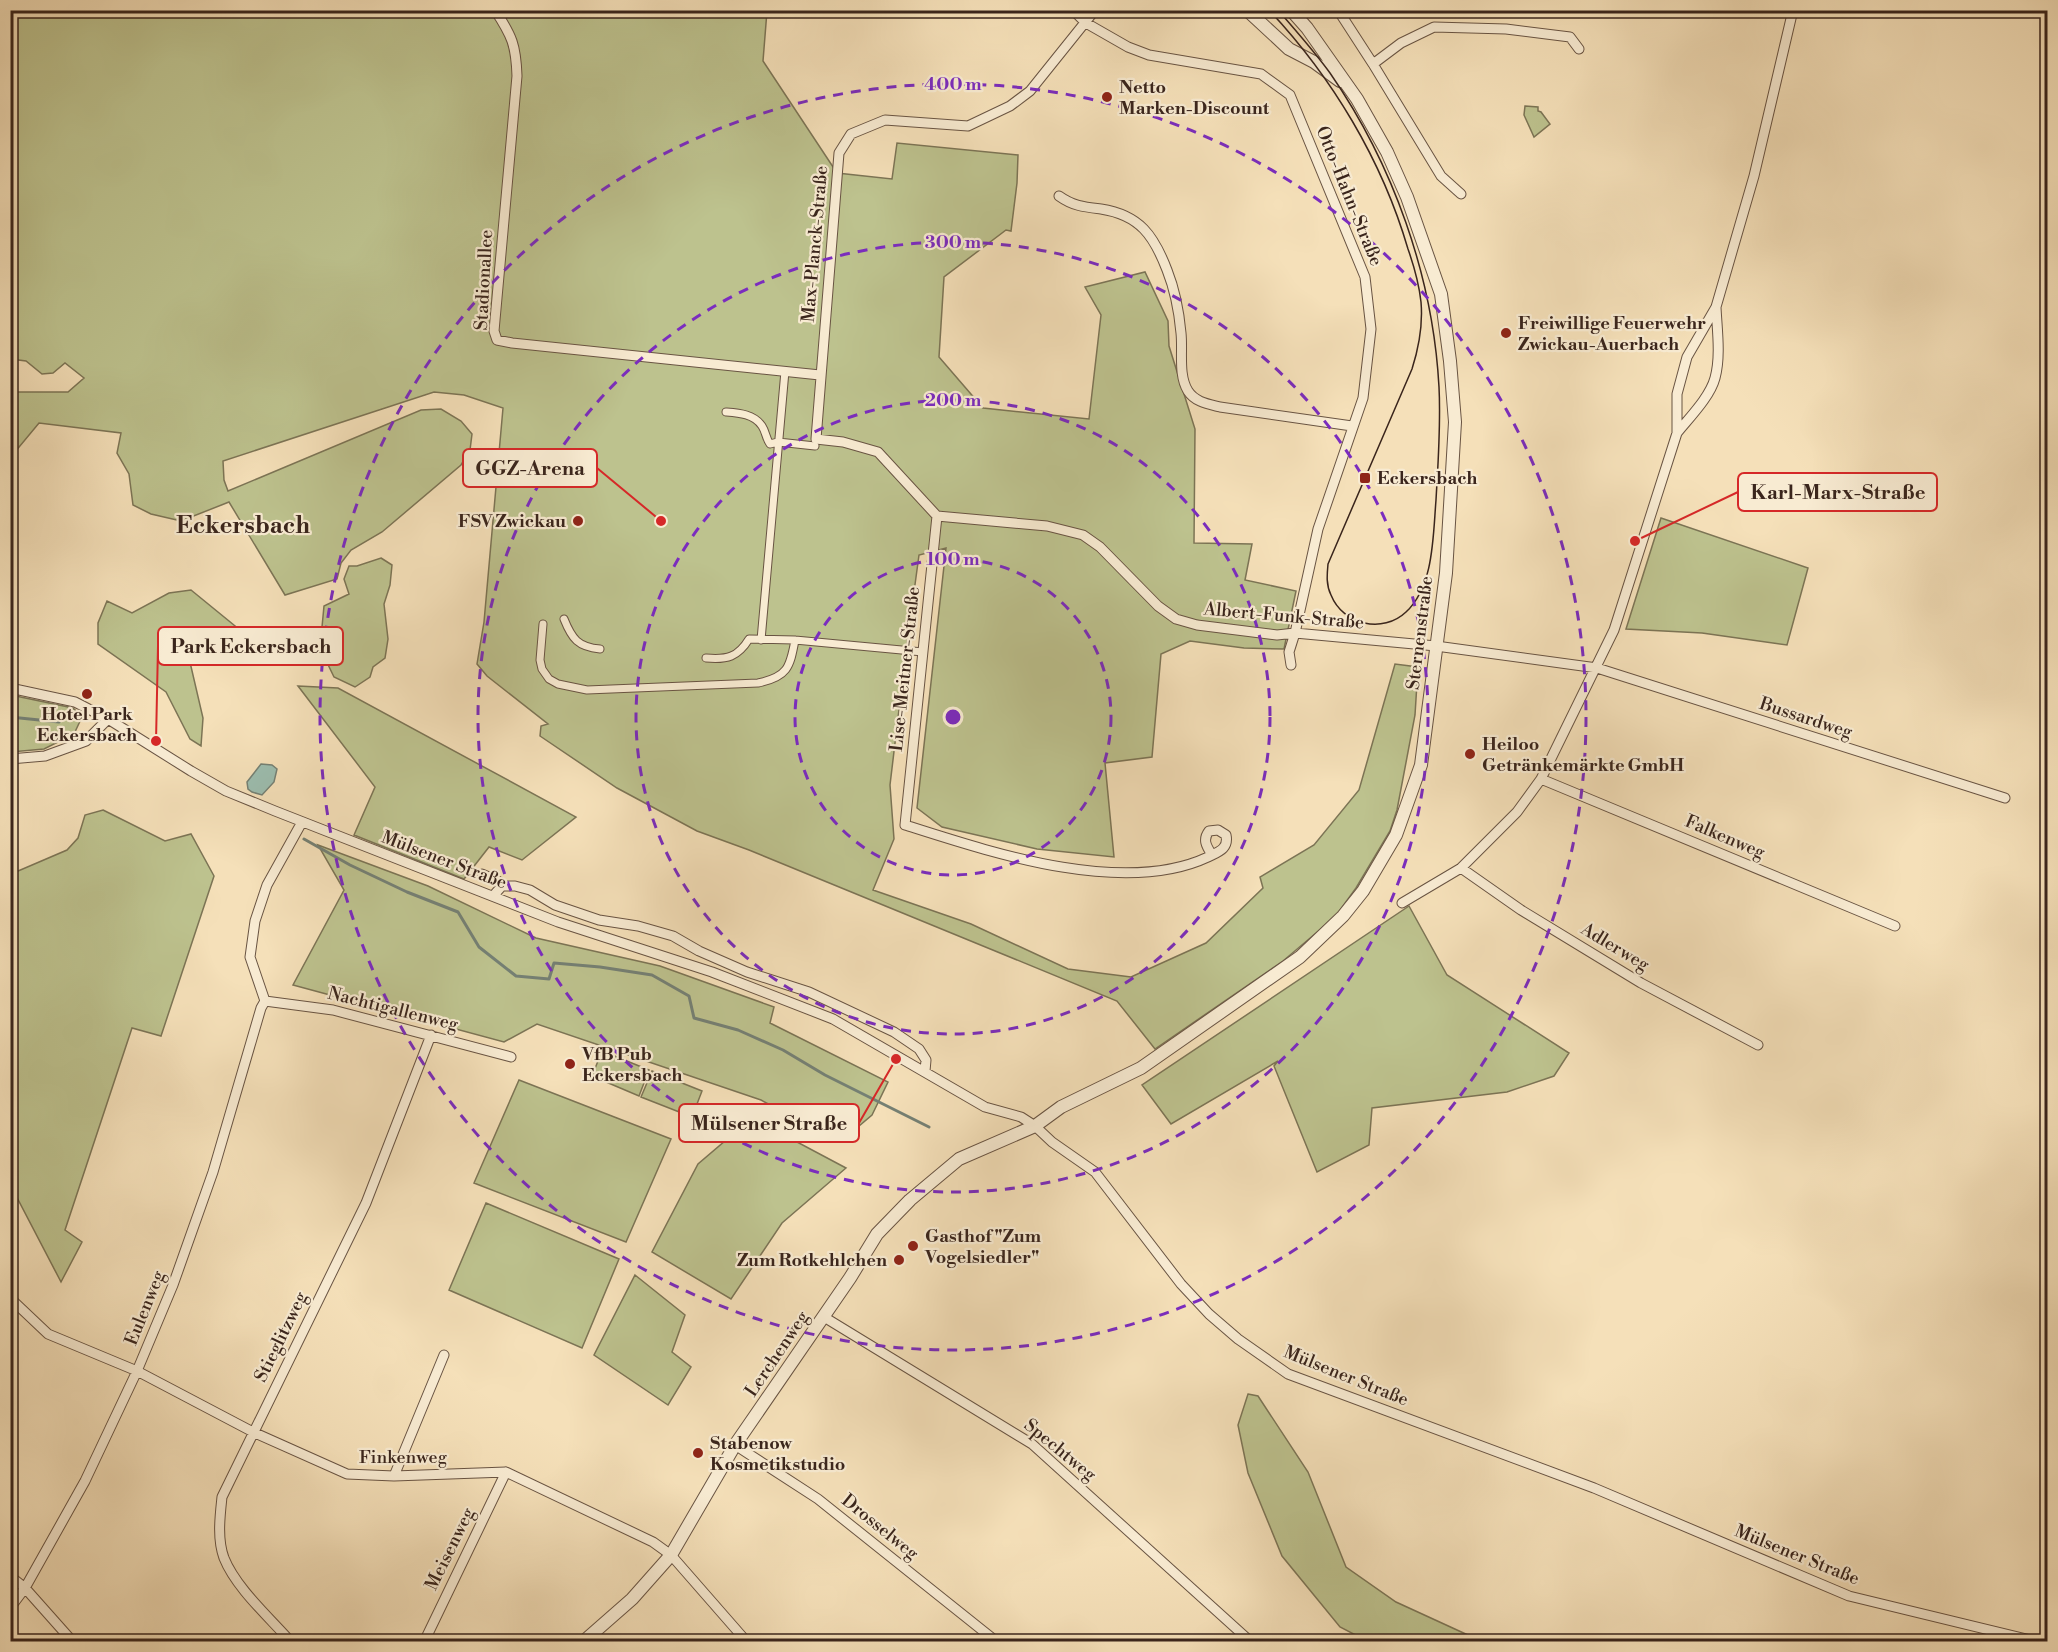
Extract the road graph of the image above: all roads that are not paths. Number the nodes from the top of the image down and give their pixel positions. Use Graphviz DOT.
graph roads {
  1 [pos="495,10"];
  2 [pos="1073,10"];
  3 [pos="1095,10"];
  4 [pos="1247,10"];
  5 [pos="1291,10"];
  6 [pos="1338,10"];
  7 [pos="1794,10"];
  8 [pos="1086,23"];
  9 [pos="1579,49"];
  10 [pos="1373,64"];
  11 [pos="1357,99"];
  12 [pos="1461,194"];
  13 [pos="1059,196"];
  14 [pos="1716,307"];
  15 [pos="785,371"];
  16 [pos="820,375"];
  17 [pos="726,412"];
  18 [pos="1352,426"];
  19 [pos="1677,433"];
  20 [pos="778,442"];
  21 [pos="815,442"];
  22 [pos="937,516"];
  23 [pos="564,619"];
  24 [pos="543,624"];
  25 [pos="1296,633"];
  26 [pos="761,640"];
  27 [pos="795,640"];
  28 [pos="1436,646"];
  29 [pos="600,649"];
  30 [pos="923,652"];
  31 [pos="706,658"];
  32 [pos="1291,664"];
  33 [pos="1597,669"];
  34 [pos="10,688"];
  35 [pos="108,719"];
  36 [pos="10,759"];
  37 [pos="1541,778"];
  38 [pos="2005,798"];
  39 [pos="302,822"];
  40 [pos="1212,855"];
  41 [pos="1461,868"];
  42 [pos="482,874"];
  43 [pos="502,886"];
  44 [pos="493,896"];
  45 [pos="1402,903"];
  46 [pos="1895,926"];
  47 [pos="265,1001"];
  48 [pos="431,1035"];
  49 [pos="1758,1045"];
  50 [pos="511,1057"];
  51 [pos="925,1071"];
  52 [pos="1035,1126"];
  53 [pos="10,1298"];
  54 [pos="824,1317"];
  55 [pos="444,1355"];
  56 [pos="137,1371"];
  57 [pos="253,1432"];
  58 [pos="735,1445"];
  59 [pos="506,1472"];
  60 [pos="394,1476"];
  61 [pos="671,1555"];
  62 [pos="10,1576"];
  63 [pos="26,1588"];
  64 [pos="10,1608"];
  65 [pos="73,1641"];
  66 [pos="291,1641"];
  67 [pos="424,1641"];
  68 [pos="583,1641"];
  69 [pos="747,1641"];
  70 [pos="997,1641"];
  71 [pos="1251,1641"];
  72 [pos="2039,1641"];
  1 -- 15 [label="street, Stadionallee"];
  2 -- 8 [label="street, Otto-Hahn-Straße"];
  3 -- 8 [label="street, Max-Planck-Straße"];
  4 -- 11 [label="street, Sternenstraße"];
  5 -- 11 [label="street, Sternenstraße"];
  6 -- 10 [label="street"];
  7 -- 14 [label="street"];
  8 -- 16 [label="street, Max-Planck-Straße"];
  8 -- 18 [label="street, Otto-Hahn-Straße"];
  9 -- 10 [label="street"];
  10 -- 12 [label="street"];
  11 -- 28 [label="street, Sternenstraße"];
  13 -- 18 [label="street"];
  14 -- 19 [label="street"];
  14 -- 19 [label="street"];
  15 -- 16 [label="street, Stadionallee"];
  15 -- 20 [label="street"];
  16 -- 21 [label="street, Max-Planck-Straße"];
  17 -- 20 [label="street"];
  18 -- 25 [label="street, Otto-Hahn-Straße"];
  19 -- 33 [label="street"];
  20 -- 21 [label="street"];
  20 -- 26 [label="street"];
  21 -- 22 [label="street"];
  22 -- 25 [label="street, Albert-Funk-Straße"];
  22 -- 30 [label="street, Lise-Meitner-Straße"];
  23 -- 29 [label="street"];
  24 -- 27 [label="street"];
  25 -- 28 [label="street, Albert-Funk-Straße"];
  25 -- 32 [label="street, Otto-Hahn-Straße"];
  26 -- 27 [label="street"];
  26 -- 31 [label="street"];
  27 -- 30 [label="street"];
  28 -- 33 [label="street, Albert-Funk-Straße"];
  28 -- 52 [label="street, Sternenstraße"];
  30 -- 40 [label="street, Lise-Meitner-Straße"];
  33 -- 37 [label="street"];
  33 -- 38 [label="street, Bussardweg"];
  34 -- 35 [label="street, Mülsener Straße"];
  35 -- 36 [label="street"];
  35 -- 39 [label="street, Mülsener Straße"];
  37 -- 41 [label="street"];
  37 -- 46 [label="street, Falkenweg"];
  39 -- 44 [label="street, Mülsener Straße"];
  39 -- 47 [label="street"];
  41 -- 45 [label="street"];
  41 -- 49 [label="street, Adlerweg"];
  42 -- 43 [label="street"];
  43 -- 44 [label="street"];
  43 -- 51 [label="street"];
  44 -- 51 [label="street, Mülsener Straße"];
  47 -- 48 [label="street, Nachtigallenweg"];
  47 -- 56 [label="street, Eulenweg"];
  48 -- 50 [label="street, Nachtigallenweg"];
  48 -- 57 [label="street, Stieglitzweg"];
  51 -- 52 [label="street, Mülsener Straße"];
  52 -- 54 [label="street, Lerchenweg"];
  52 -- 72 [label="street, Mülsener Straße"];
  53 -- 56 [label="street, Finkenweg"];
  54 -- 58 [label="street, Lerchenweg"];
  54 -- 71 [label="street, Spechtweg"];
  55 -- 60 [label="street"];
  56 -- 57 [label="street, Finkenweg"];
  56 -- 63 [label="street, Eulenweg"];
  57 -- 60 [label="street, Finkenweg"];
  57 -- 66 [label="street, Stieglitzweg"];
  58 -- 61 [label="street, Lerchenweg"];
  58 -- 70 [label="street, Drosselweg"];
  59 -- 60 [label="street, Finkenweg"];
  59 -- 61 [label="street, Finkenweg"];
  59 -- 67 [label="street, Meisenweg"];
  61 -- 68 [label="street, Lerchenweg"];
  61 -- 69 [label="street, Finkenweg"];
  62 -- 63 [label="street"];
  63 -- 64 [label="street, Eulenweg"];
  63 -- 65 [label="street"];
}
